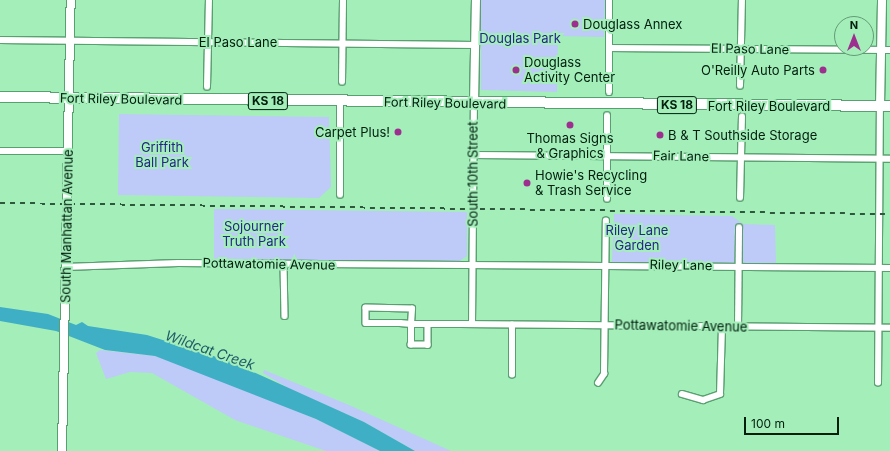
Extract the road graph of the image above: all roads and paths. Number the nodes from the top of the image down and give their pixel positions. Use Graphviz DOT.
graph roads {
  1 [pos="71,0"];
  2 [pos="210,0"];
  3 [pos="343,0"];
  4 [pos="476,0"];
  5 [pos="609,0"];
  6 [pos="742,0"];
  7 [pos="882,0"];
  8 [pos="0,40"];
  9 [pos="70,40"];
  10 [pos="209,42"];
  11 [pos="342,43"];
  12 [pos="475,45"];
  13 [pos="609,48"];
  14 [pos="741,48"];
  15 [pos="881,50"];
  16 [pos="890,50"];
  17 [pos="342,82"];
  18 [pos="740,86"];
  19 [pos="208,87"];
  20 [pos="608,92"];
  21 [pos="0,97"];
  22 [pos="70,98"];
  23 [pos="340,102"];
  24 [pos="474,103"];
  25 [pos="885,106"];
  26 [pos="607,116"];
  27 [pos="742,117"];
  28 [pos="0,151"];
  29 [pos="68,151"];
  30 [pos="473,155"];
  31 [pos="607,155"];
  32 [pos="741,157"];
  33 [pos="880,158"];
  34 [pos="890,159"];
  35 [pos="340,195"];
  36 [pos="740,198"];
  37 [pos="607,199"];
  38 [pos="606,221"];
  39 [pos="739,228"];
  40 [pos="284,264"];
  41 [pos="472,264"];
  42 [pos="606,264"];
  43 [pos="739,266"];
  44 [pos="65,267"];
  45 [pos="879,268"];
  46 [pos="890,268"];
  47 [pos="285,316"];
  48 [pos="411,324"];
  49 [pos="428,324"];
  50 [pos="472,324"];
  51 [pos="512,325"];
  52 [pos="604,326"];
  53 [pos="722,327"];
  54 [pos="738,327"];
  55 [pos="878,328"];
  56 [pos="890,328"];
  57 [pos="512,376"];
  58 [pos="878,383"];
  59 [pos="598,384"];
  60 [pos="682,394"];
  61 [pos="62,451"];
  1 -- 9 [label="street, South Manhattan Avenue"];
  2 -- 10 [label="street"];
  3 -- 11 [label="street"];
  4 -- 12 [label="street, South 10th Street"];
  5 -- 13 [label="street"];
  6 -- 14 [label="street"];
  7 -- 15 [label="street"];
  8 -- 9 [label="street, El Paso Lane"];
  9 -- 10 [label="street, El Paso Lane"];
  9 -- 22 [label="street, South Manhattan Avenue"];
  10 -- 11 [label="street, El Paso Lane"];
  10 -- 19 [label="street"];
  11 -- 12 [label="street, El Paso Lane"];
  11 -- 17 [label="street"];
  12 -- 24 [label="street, South 10th Street"];
  13 -- 14 [label="street, El Paso Lane"];
  13 -- 20 [label="street"];
  14 -- 15 [label="street, El Paso Lane"];
  14 -- 18 [label="street"];
  15 -- 16 [label="street, El Paso Lane"];
  15 -- 25 [label="street"];
  21 -- 22 [label="highway, Fort Riley Boulevard / KS 18"];
  22 -- 23 [label="highway, Fort Riley Boulevard / KS 18"];
  22 -- 29 [label="street, South Manhattan Avenue"];
  23 -- 24 [label="highway, Fort Riley Boulevard / KS 18"];
  23 -- 35 [label="street"];
  24 -- 25 [label="highway, Fort Riley Boulevard / KS 18"];
  24 -- 30 [label="street, South 10th Street"];
  25 -- 33 [label="street"];
  26 -- 31 [label="street"];
  27 -- 32 [label="street"];
  28 -- 29 [label="street"];
  29 -- 44 [label="street, South Manhattan Avenue"];
  30 -- 31 [label="street, Fair Lane"];
  30 -- 41 [label="street, South 10th Street"];
  31 -- 32 [label="street, Fair Lane"];
  31 -- 37 [label="street"];
  32 -- 33 [label="street, Fair Lane"];
  32 -- 36 [label="street"];
  33 -- 34 [label="street, Fair Lane"];
  33 -- 45 [label="street"];
  38 -- 42 [label="street"];
  39 -- 43 [label="street"];
  40 -- 41 [label="street, Pottawatomie Avenue"];
  40 -- 44 [label="street, Pottawatomie Avenue"];
  40 -- 47 [label="street"];
  41 -- 42 [label="street, Riley Lane"];
  41 -- 50 [label="street, South 10th Street"];
  42 -- 43 [label="street, Riley Lane"];
  42 -- 52 [label="street"];
  43 -- 45 [label="street, Riley Lane"];
  43 -- 54 [label="street"];
  44 -- 61 [label="street, South Manhattan Avenue"];
  45 -- 46 [label="street, Riley Lane"];
  45 -- 55 [label="street"];
  48 -- 48 [label="street"];
  48 -- 49 [label="street, Pottawatomie Avenue"];
  48 -- 49 [label="street"];
  49 -- 50 [label="street, Pottawatomie Avenue"];
  50 -- 51 [label="street, Pottawatomie Avenue"];
  51 -- 52 [label="street, Pottawatomie Avenue"];
  51 -- 57 [label="street"];
  52 -- 53 [label="street, Pottawatomie Avenue"];
  52 -- 59 [label="street"];
  53 -- 54 [label="street, Pottawatomie Avenue"];
  53 -- 60 [label="street"];
  54 -- 55 [label="street, Pottawatomie Avenue"];
  55 -- 56 [label="street, Pottawatomie Avenue"];
  55 -- 58 [label="street"];
}
